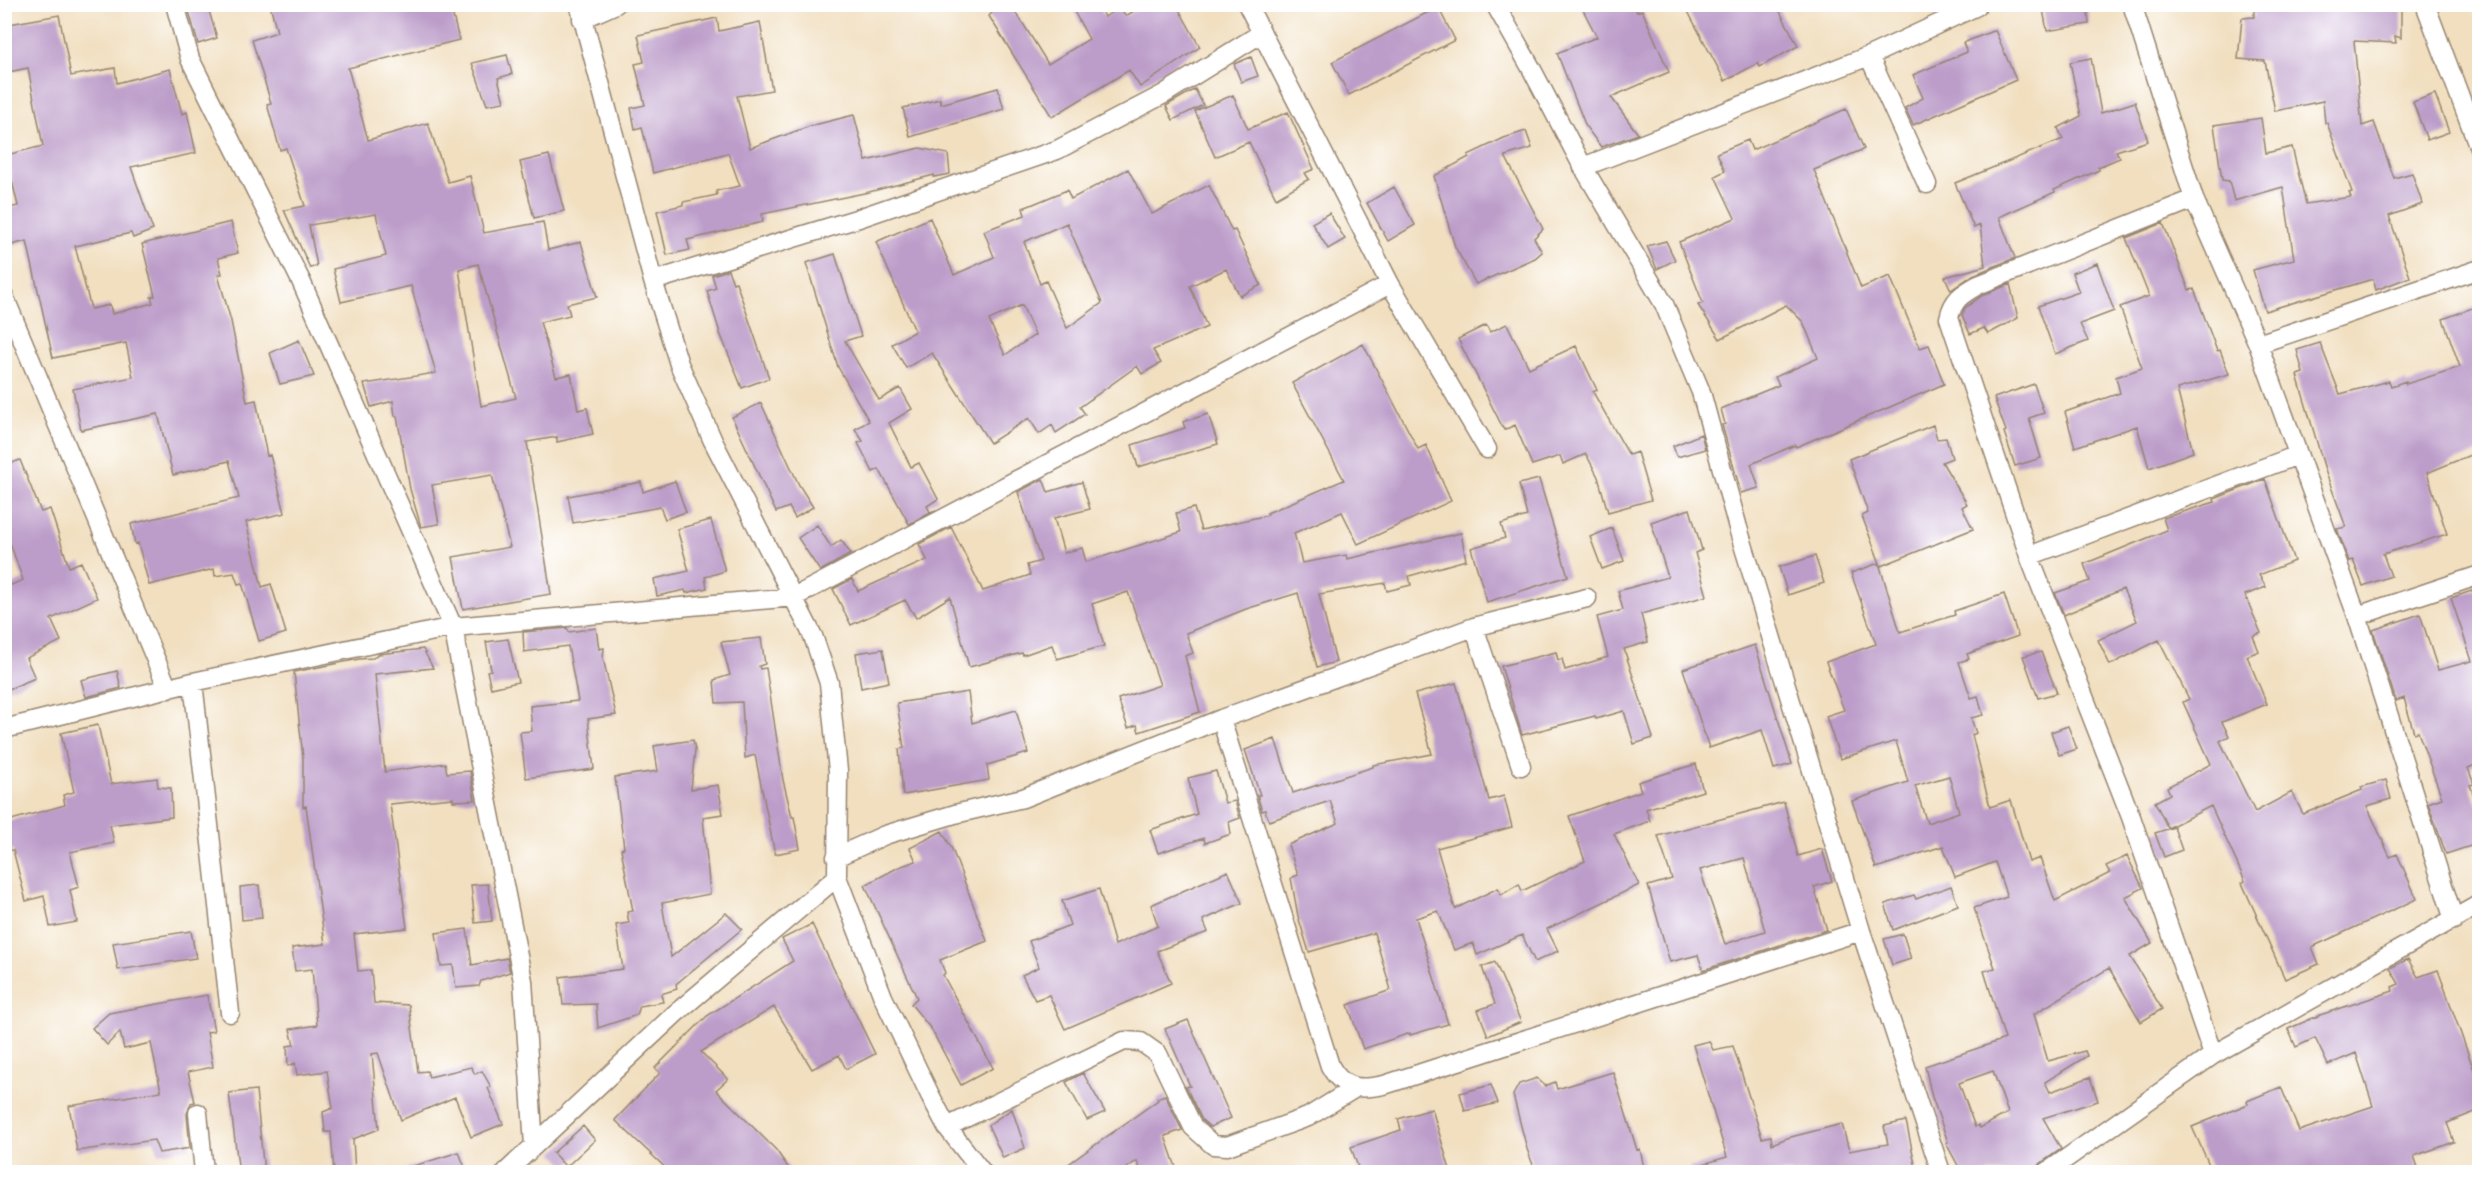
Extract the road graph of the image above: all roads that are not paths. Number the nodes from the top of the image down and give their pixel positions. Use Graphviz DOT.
graph roads {
  1 [pos="175,4"];
  2 [pos="616,4"];
  3 [pos="1246,4"];
  4 [pos="1495,4"];
  5 [pos="2132,4"];
  6 [pos="2426,4"];
  7 [pos="1977,6"];
  8 [pos="580,12"];
  9 [pos="1262,33"];
  10 [pos="1869,56"];
  11 [pos="2480,150"];
  12 [pos="1583,166"];
  13 [pos="1927,184"];
  14 [pos="2194,199"];
  15 [pos="2480,269"];
  16 [pos="653,281"];
  17 [pos="1390,284"];
  18 [pos="4,296"];
  19 [pos="2258,344"];
  20 [pos="1487,449"];
  21 [pos="2298,455"];
  22 [pos="2030,556"];
  23 [pos="2480,575"];
  24 [pos="794,597"];
  25 [pos="1587,598"];
  26 [pos="2357,616"];
  27 [pos="453,627"];
  28 [pos="1474,627"];
  29 [pos="194,682"];
  30 [pos="168,689"];
  31 [pos="1221,719"];
  32 [pos="4,729"];
  33 [pos="1521,766"];
  34 [pos="836,857"];
  35 [pos="837,877"];
  36 [pos="2480,904"];
  37 [pos="2454,920"];
  38 [pos="1861,930"];
  39 [pos="230,1013"];
  40 [pos="2213,1055"];
  41 [pos="1355,1088"];
  42 [pos="198,1113"];
  43 [pos="948,1127"];
  44 [pos="534,1146"];
  45 [pos="204,1173"];
  46 [pos="506,1173"];
  47 [pos="982,1173"];
  48 [pos="1941,1173"];
  49 [pos="2047,1173"];
  1 -- 27 [label="street"];
  2 -- 8 [label="street"];
  3 -- 9 [label="street"];
  4 -- 12 [label="street"];
  5 -- 14 [label="street"];
  6 -- 11 [label="street"];
  7 -- 10 [label="street"];
  8 -- 16 [label="street"];
  9 -- 16 [label="street"];
  9 -- 17 [label="street"];
  10 -- 12 [label="street"];
  10 -- 13 [label="street"];
  12 -- 38 [label="street"];
  14 -- 19 [label="street"];
  14 -- 22 [label="street"];
  15 -- 19 [label="street"];
  16 -- 24 [label="street"];
  17 -- 20 [label="street"];
  17 -- 24 [label="street"];
  18 -- 30 [label="street"];
  19 -- 21 [label="street"];
  21 -- 22 [label="street"];
  21 -- 26 [label="street"];
  22 -- 40 [label="street"];
  23 -- 26 [label="street"];
  24 -- 27 [label="street"];
  24 -- 34 [label="street"];
  25 -- 28 [label="street"];
  26 -- 37 [label="street"];
  27 -- 29 [label="street"];
  27 -- 44 [label="street"];
  28 -- 31 [label="street"];
  28 -- 33 [label="street"];
  29 -- 30 [label="street"];
  29 -- 39 [label="street"];
  30 -- 32 [label="street"];
  31 -- 34 [label="street"];
  31 -- 41 [label="street"];
  34 -- 35 [label="street"];
  35 -- 43 [label="street"];
  35 -- 44 [label="street"];
  36 -- 37 [label="street"];
  37 -- 40 [label="street"];
  38 -- 41 [label="street"];
  38 -- 48 [label="street"];
  40 -- 49 [label="street"];
  41 -- 43 [label="street"];
  42 -- 45 [label="street"];
  43 -- 47 [label="street"];
  44 -- 46 [label="street"];
}
